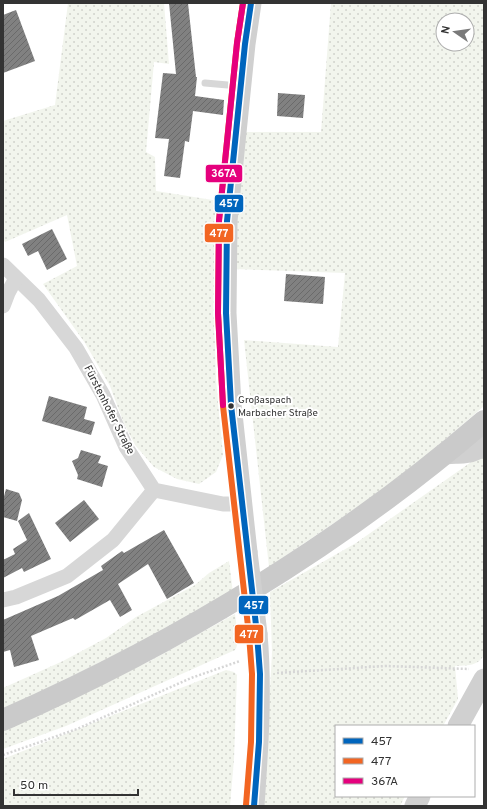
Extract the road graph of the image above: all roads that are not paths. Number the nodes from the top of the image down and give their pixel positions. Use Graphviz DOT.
graph roads {
  1 [pos="251,3"];
  2 [pos="205,83"];
  3 [pos="241,86"];
  4 [pos="3,265"];
  5 [pos="16,278"];
  6 [pos="3,306"];
  7 [pos="484,421"];
  8 [pos="484,444"];
  9 [pos="446,454"];
  10 [pos="154,490"];
  11 [pos="241,504"];
  12 [pos="3,600"];
  13 [pos="477,674"];
  14 [pos="3,720"];
  15 [pos="458,725"];
  16 [pos="420,797"];
  17 [pos="254,806"];
  18 [pos="415,806"];
  1 -- 3 [label="street"];
  2 -- 3 [label="lane"];
  3 -- 11 [label="street"];
  4 -- 5 [label="street, Fürstenhofer Straße"];
  5 -- 6 [label="street"];
  5 -- 10 [label="street, Fürstenhofer Straße"];
  7 -- 9 [label="main road"];
  8 -- 9 [label="street"];
  9 -- 14 [label="main road"];
  10 -- 11 [label="street"];
  10 -- 12 [label="street"];
  11 -- 17 [label="street, bridge"];
  13 -- 15 [label="street"];
  16 -- 18 [label="street"];
}
